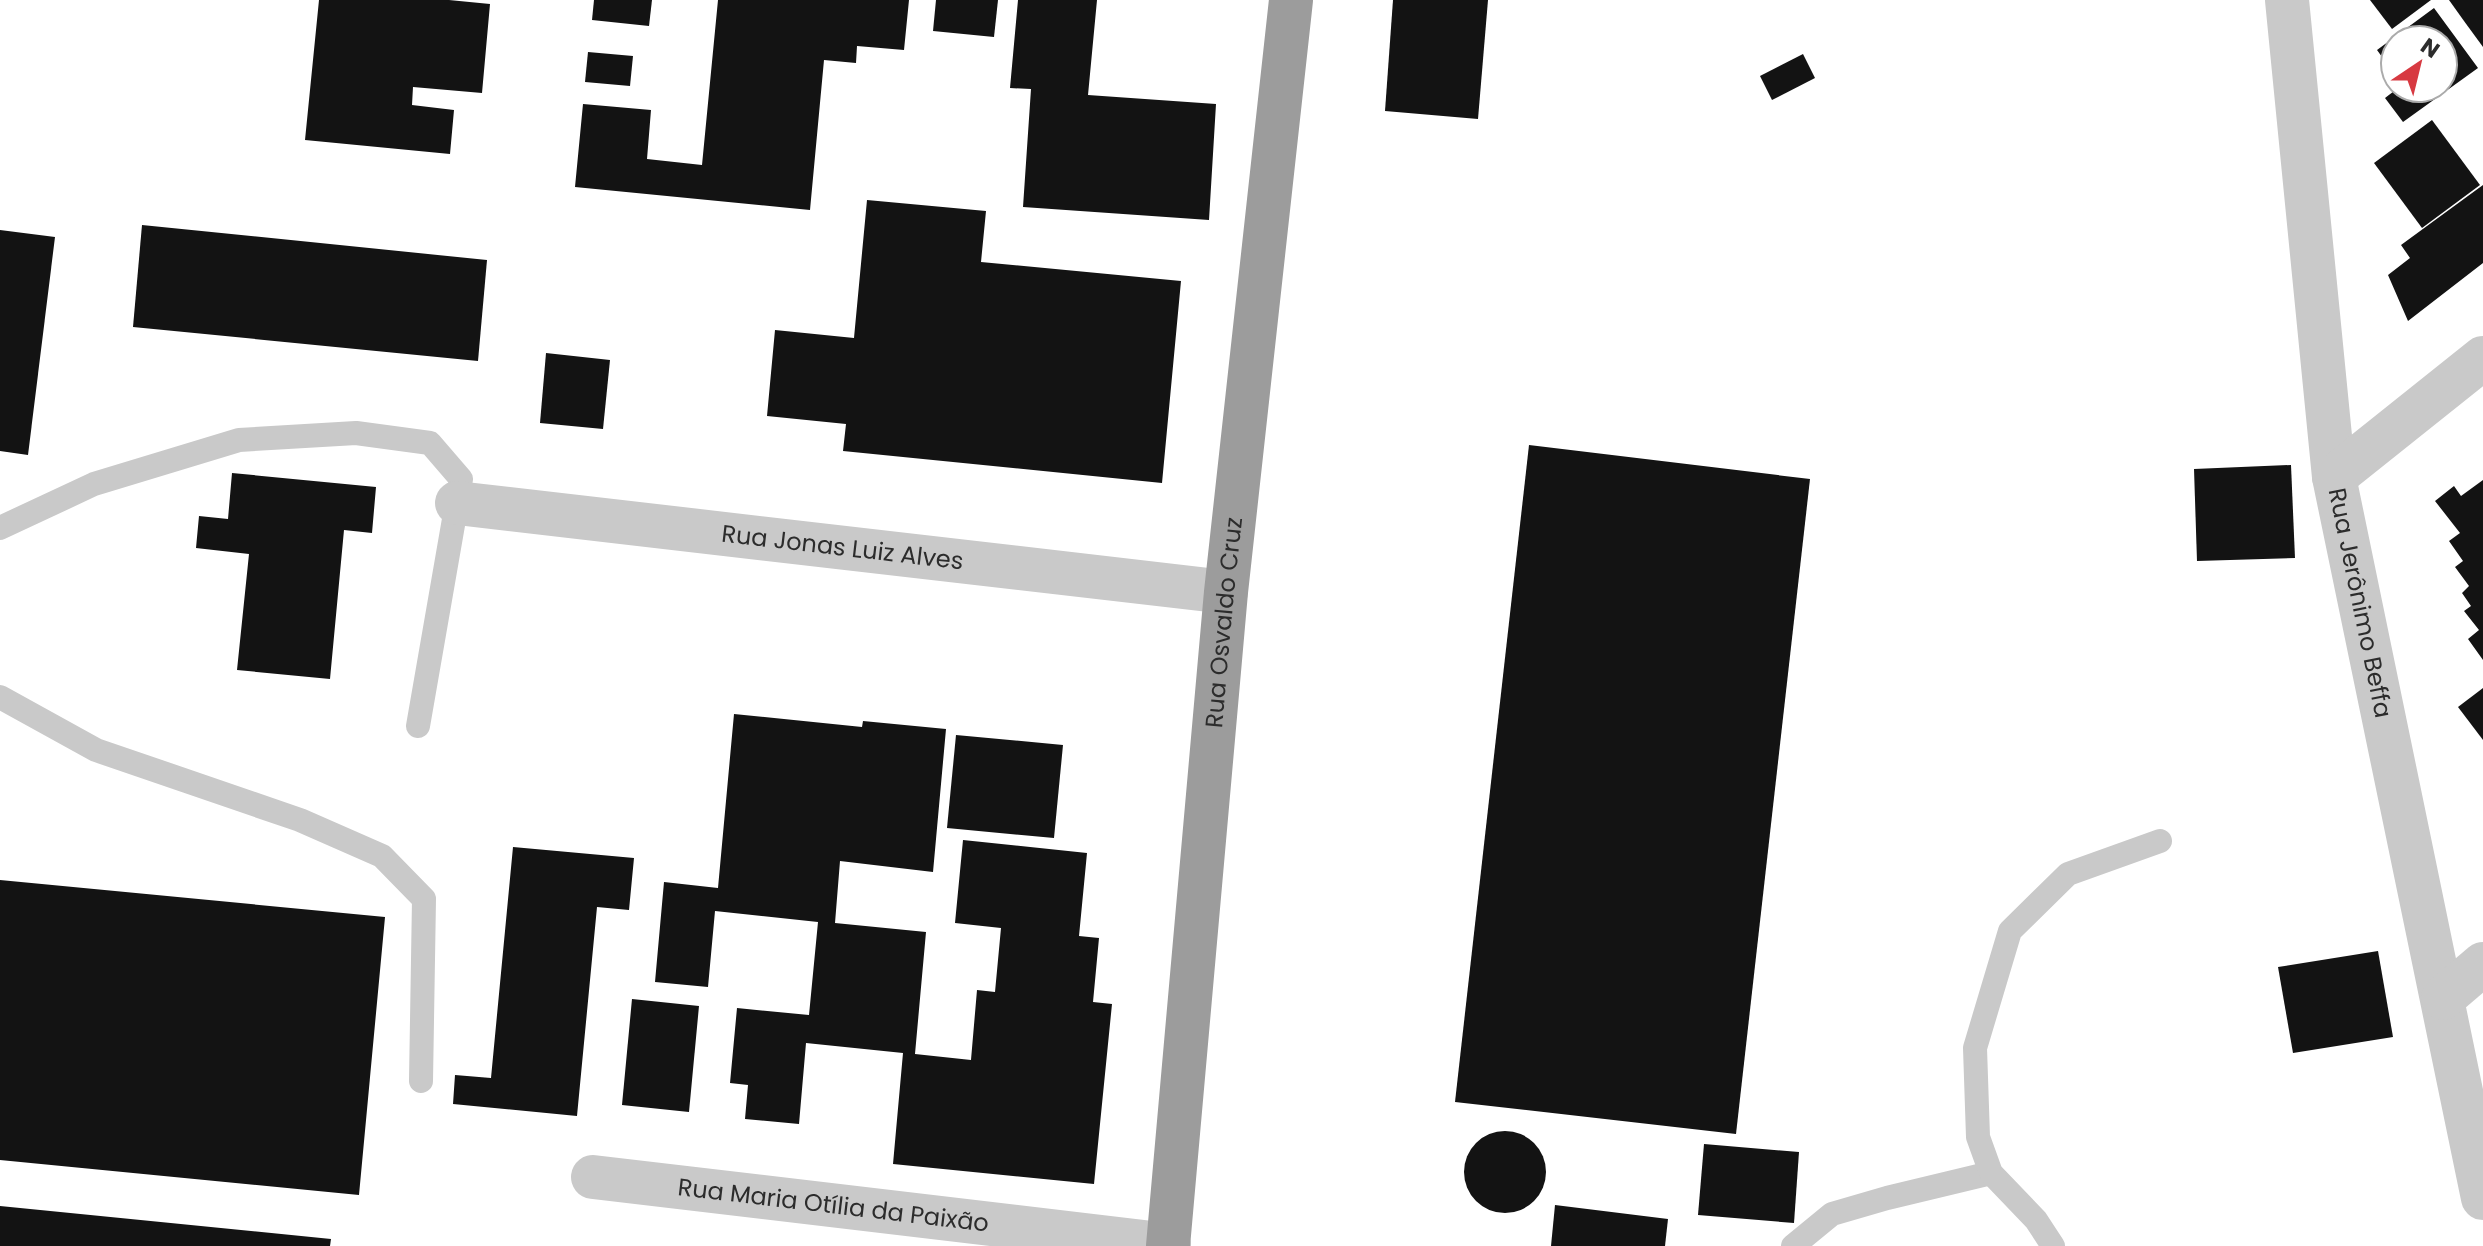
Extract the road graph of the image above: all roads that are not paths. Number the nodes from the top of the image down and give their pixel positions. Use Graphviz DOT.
graph roads {
  1 [pos="1291,0"];
  2 [pos="2287,0"];
  3 [pos="2483,358"];
  4 [pos="2334,477"];
  5 [pos="457,503"];
  6 [pos="0,528"];
  7 [pos="1226,592"];
  8 [pos="0,697"];
  9 [pos="418,726"];
  10 [pos="2160,841"];
  11 [pos="2483,964"];
  12 [pos="2443,998"];
  13 [pos="421,1081"];
  14 [pos="1991,1173"];
  15 [pos="593,1177"];
  16 [pos="2483,1198"];
  17 [pos="1168,1245"];
  18 [pos="1793,1246"];
  19 [pos="2053,1246"];
  1 -- 7 [label="highway, Rua Osvaldo Cruz"];
  2 -- 4 [label="street, Rua Jerônimo Beffa"];
  3 -- 4 [label="street"];
  4 -- 12 [label="street, Rua Jerônimo Beffa"];
  5 -- 6 [label="lane"];
  5 -- 7 [label="street, Rua Jonas Luiz Alves"];
  5 -- 9 [label="lane"];
  7 -- 17 [label="highway, Rua Osvaldo Cruz"];
  8 -- 13 [label="lane"];
  10 -- 14 [label="lane"];
  11 -- 12 [label="street"];
  12 -- 16 [label="street, Rua Jerônimo Beffa"];
  14 -- 18 [label="lane"];
  14 -- 19 [label="lane"];
  15 -- 17 [label="street, Rua Maria Otília da Paixão"];
}
